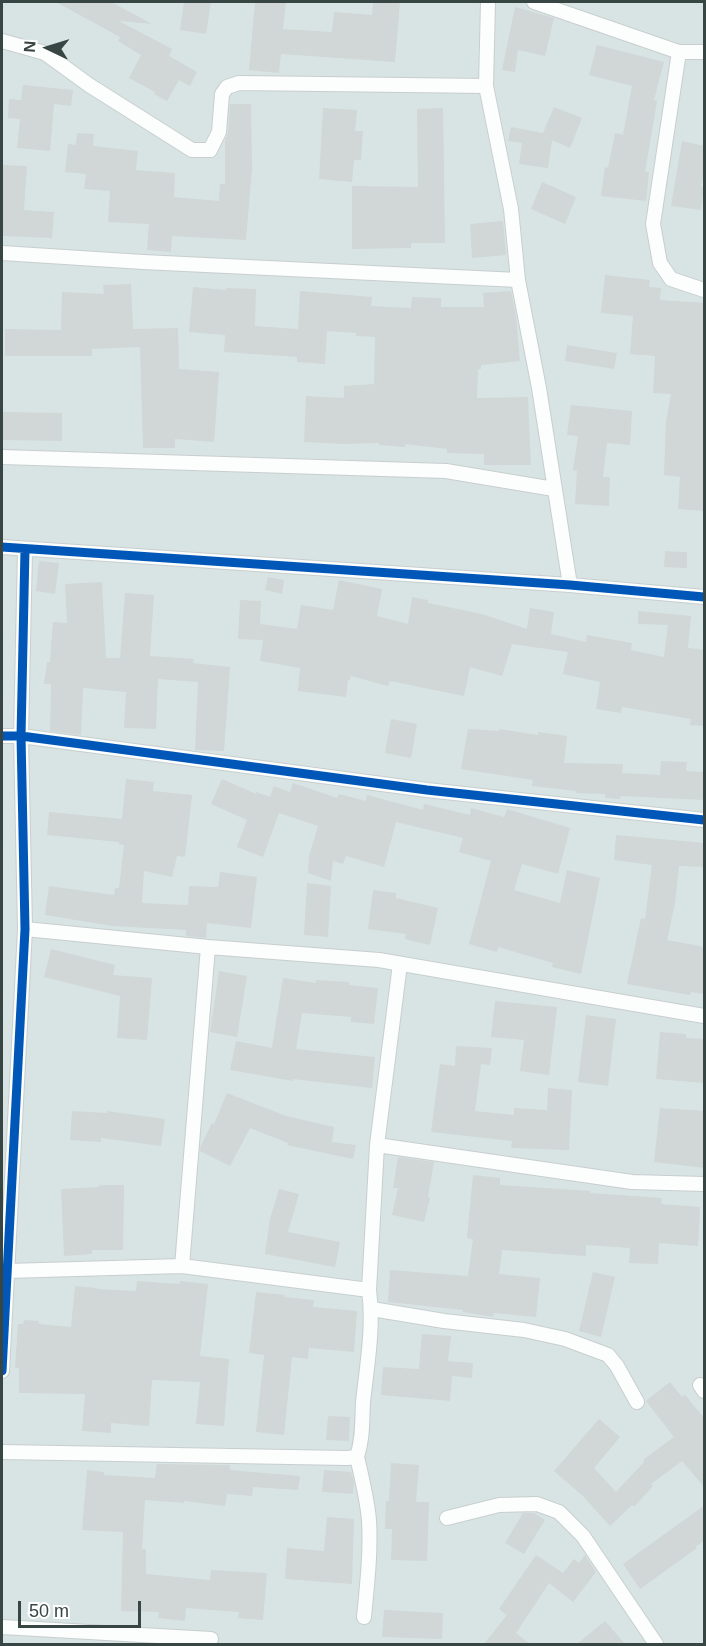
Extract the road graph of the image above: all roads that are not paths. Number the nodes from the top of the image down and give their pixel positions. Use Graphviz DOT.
graph roads {
  1 [pos="488,2"];
  2 [pos="534,2"];
  3 [pos="2,41"];
  4 [pos="679,52"];
  5 [pos="705,52"];
  6 [pos="486,86"];
  7 [pos="2,253"];
  8 [pos="518,280"];
  9 [pos="705,290"];
  10 [pos="2,457"];
  11 [pos="554,489"];
  12 [pos="2,547"];
  13 [pos="25,549"];
  14 [pos="570,585"];
  15 [pos="705,597"];
  16 [pos="2,736"];
  17 [pos="21,736"];
  18 [pos="705,820"];
  19 [pos="25,929"];
  20 [pos="208,947"];
  21 [pos="400,964"];
  22 [pos="705,1016"];
  23 [pos="377,1145"];
  24 [pos="705,1184"];
  25 [pos="182,1266"];
  26 [pos="7,1271"];
  27 [pos="369,1290"];
  28 [pos="372,1309"];
  29 [pos="2,1358"];
  30 [pos="2,1371"];
  31 [pos="637,1402"];
  32 [pos="2,1452"];
  33 [pos="357,1456"];
  34 [pos="447,1518"];
  35 [pos="364,1617"];
  36 [pos="2,1626"];
  37 [pos="211,1639"];
  38 [pos="656,1644"];
  1 -- 6 [label="street"];
  2 -- 4 [label="street"];
  3 -- 6 [label="street"];
  4 -- 5 [label="street"];
  4 -- 9 [label="street"];
  6 -- 8 [label="street"];
  7 -- 8 [label="street"];
  8 -- 11 [label="street"];
  10 -- 11 [label="street"];
  11 -- 14 [label="street"];
  12 -- 13 [label="street"];
  13 -- 14 [label="street"];
  13 -- 17 [label="street"];
  14 -- 15 [label="street"];
  16 -- 17 [label="street"];
  17 -- 18 [label="street"];
  17 -- 19 [label="street"];
  19 -- 20 [label="street"];
  19 -- 26 [label="street"];
  20 -- 21 [label="street"];
  20 -- 25 [label="street"];
  21 -- 22 [label="street"];
  21 -- 23 [label="street"];
  23 -- 24 [label="street"];
  23 -- 27 [label="street"];
  25 -- 26 [label="street"];
  25 -- 27 [label="street"];
  26 -- 29 [label="street"];
  27 -- 28 [label="street"];
  28 -- 31 [label="street"];
  28 -- 33 [label="street"];
  29 -- 30 [label="street"];
  32 -- 33 [label="street"];
  33 -- 35 [label="street"];
  34 -- 38 [label="street"];
  36 -- 37 [label="street"];
}
